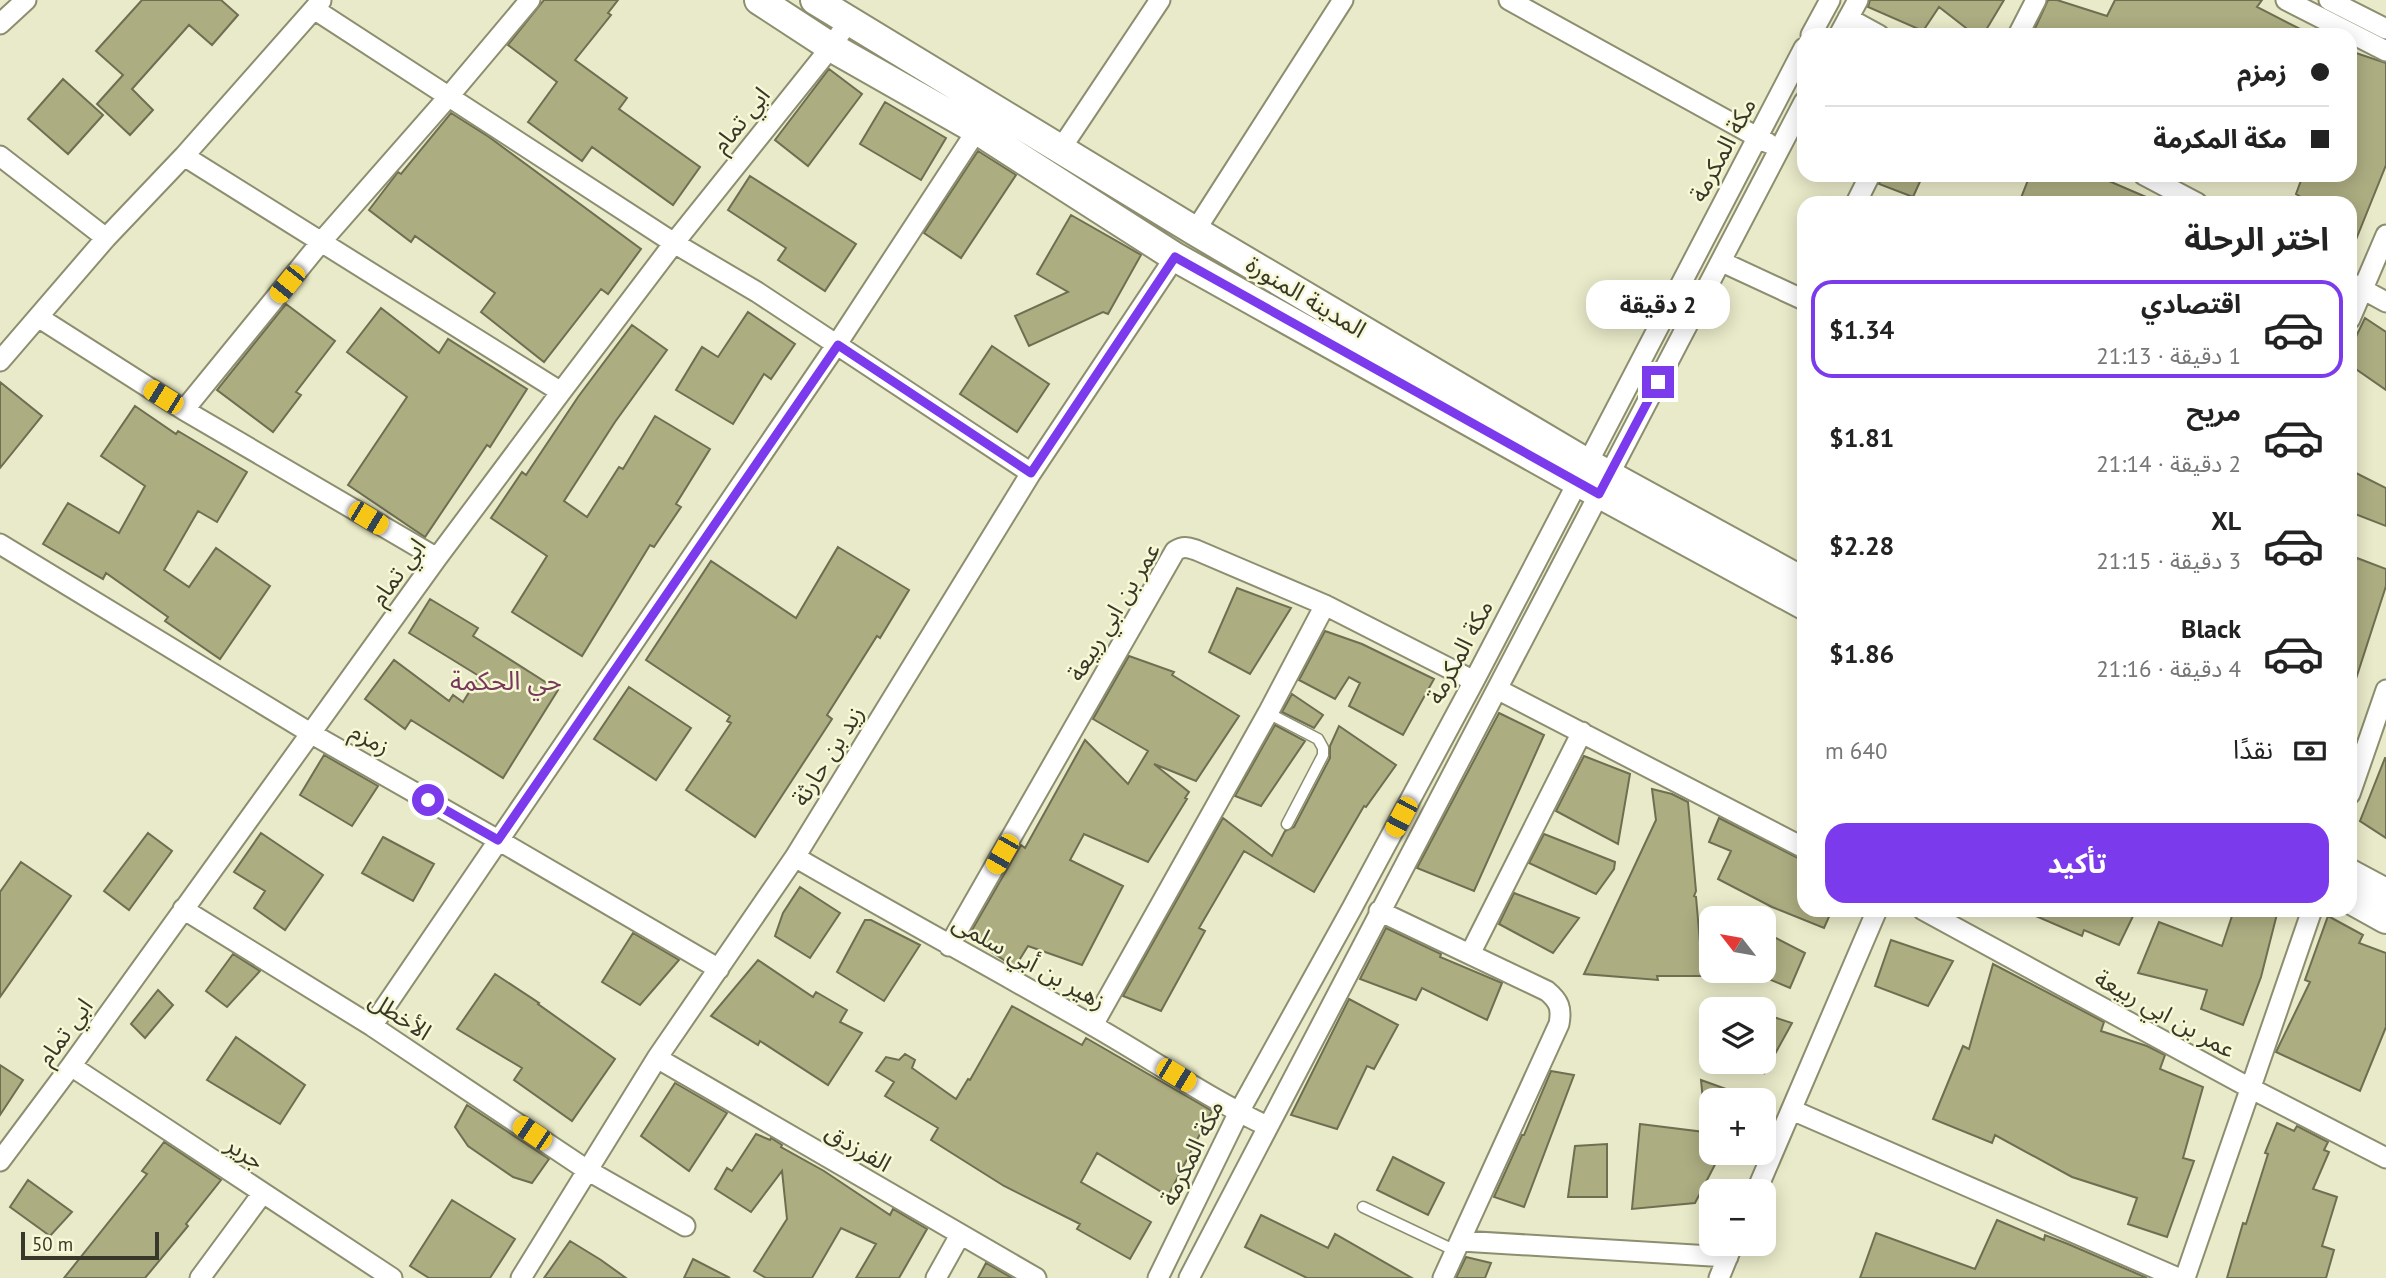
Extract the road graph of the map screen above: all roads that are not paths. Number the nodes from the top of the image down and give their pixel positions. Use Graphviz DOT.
graph roads {
  1 [pos="530,0"];
  2 [pos="759,0"];
  3 [pos="815,0"];
  4 [pos="1160,0"];
  5 [pos="1343,0"];
  6 [pos="1509,0"];
  7 [pos="1830,0"];
  8 [pos="1858,0"];
  9 [pos="2036,0"];
  10 [pos="2286,0"];
  11 [pos="2329,0"];
  12 [pos="18,2"];
  13 [pos="318,4"];
  14 [pos="2349,5"];
  15 [pos="848,22"];
  16 [pos="0,24"];
  17 [pos="1844,26"];
  18 [pos="1815,28"];
  19 [pos="2022,28"];
  20 [pos="2341,28"];
  21 [pos="2386,29"];
  22 [pos="2357,36"];
  23 [pos="831,47"];
  24 [pos="2386,51"];
  25 [pos="1797,61"];
  26 [pos="450,95"];
  27 [pos="1797,116"];
  28 [pos="977,130"];
  29 [pos="1757,137"];
  30 [pos="1780,149"];
  31 [pos="1060,150"];
  32 [pos="0,156"];
  33 [pos="184,156"];
  34 [pos="2156,182"];
  35 [pos="2180,196"];
  36 [pos="1195,231"];
  37 [pos="2386,235"];
  38 [pos="106,238"];
  39 [pos="321,242"];
  40 [pos="674,243"];
  41 [pos="1175,257"];
  42 [pos="1722,262"];
  43 [pos="2357,284"];
  44 [pos="2357,287"];
  45 [pos="1797,297"];
  46 [pos="2386,302"];
  47 [pos="38,317"];
  48 [pos="838,345"];
  49 [pos="0,361"];
  50 [pos="561,392"];
  51 [pos="184,410"];
  52 [pos="1031,473"];
  53 [pos="1593,478"];
  54 [pos="0,544"];
  55 [pos="437,558"];
  56 [pos="1797,579"];
  57 [pos="1797,601"];
  58 [pos="1325,606"];
  59 [pos="1474,681"];
  60 [pos="1497,688"];
  61 [pos="2386,690"];
  62 [pos="1268,713"];
  63 [pos="1582,732"];
  64 [pos="312,734"];
  65 [pos="2357,774"];
  66 [pos="1287,824"];
  67 [pos="498,840"];
  68 [pos="1797,844"];
  69 [pos="795,857"];
  70 [pos="2357,878"];
  71 [pos="2386,893"];
  72 [pos="2357,904"];
  73 [pos="183,909"];
  74 [pos="1379,911"];
  75 [pos="1874,917"];
  76 [pos="1936,917"];
  77 [pos="2310,917"];
  78 [pos="2386,919"];
  79 [pos="949,946"];
  80 [pos="1470,954"];
  81 [pos="719,969"];
  82 [pos="1093,1025"];
  83 [pos="372,1026"];
  84 [pos="657,1058"];
  85 [pos="71,1066"];
  86 [pos="2250,1088"];
  87 [pos="1792,1110"];
  88 [pos="1238,1112"];
  89 [pos="1267,1126"];
  90 [pos="2386,1158"];
  91 [pos="0,1161"];
  92 [pos="587,1170"];
  93 [pos="1762,1179"];
  94 [pos="262,1194"];
  95 [pos="1363,1207"];
  96 [pos="685,1226"];
  97 [pos="960,1236"];
  98 [pos="1458,1246"];
  99 [pos="1699,1250"];
  100 [pos="1728,1256"];
  101 [pos="200,1278"];
  102 [pos="392,1278"];
  103 [pos="521,1278"];
  104 [pos="936,1278"];
  105 [pos="1036,1278"];
  106 [pos="1158,1278"];
  107 [pos="1189,1278"];
  108 [pos="1443,1278"];
  109 [pos="1719,1278"];
  110 [pos="2178,1278"];
  111 [pos="2185,1278"];
  1 -- 26 [label="street"];
  2 -- 23 [label="main road"];
  3 -- 15 [label="main road, المدينة المنورة"];
  4 -- 31 [label="street"];
  5 -- 36 [label="street"];
  6 -- 29 [label="street"];
  7 -- 18 [label="street"];
  8 -- 17 [label="street"];
  9 -- 19 [label="street"];
  10 -- 20 [label="street"];
  11 -- 14 [label="street"];
  12 -- 16 [label="street"];
  13 -- 26 [label="street"];
  13 -- 33 [label="street"];
  14 -- 21 [label="street"];
  15 -- 23 [label="street, ابي تمام"];
  15 -- 31 [label="main road, المدينة المنورة"];
  22 -- 24 [label="street"];
  23 -- 28 [label="main road"];
  23 -- 40 [label="street, ابي تمام"];
  25 -- 29 [label="street, مكة المكرمة"];
  26 -- 39 [label="street"];
  26 -- 40 [label="street"];
  27 -- 30 [label="street, مكة المكرمة"];
  28 -- 41 [label="main road"];
  28 -- 48 [label="street"];
  29 -- 30 [label="street"];
  29 -- 53 [label="street, مكة المكرمة"];
  30 -- 42 [label="street, مكة المكرمة"];
  31 -- 36 [label="main road, المدينة المنورة"];
  32 -- 38 [label="street"];
  33 -- 38 [label="street"];
  33 -- 39 [label="street"];
  34 -- 35 [label="street"];
  36 -- 53 [label="main road, المدينة المنورة"];
  37 -- 43 [label="street"];
  38 -- 47 [label="street"];
  39 -- 50 [label="street"];
  39 -- 51 [label="street"];
  40 -- 48 [label="street"];
  40 -- 50 [label="street, ابي تمام"];
  41 -- 52 [label="street, زيد بن حارثة"];
  41 -- 53 [label="main road"];
  42 -- 45 [label="street"];
  42 -- 53 [label="street, مكة المكرمة"];
  44 -- 46 [label="street"];
  47 -- 49 [label="street"];
  47 -- 51 [label="street"];
  48 -- 52 [label="street"];
  48 -- 67 [label="street"];
  50 -- 55 [label="street, ابي تمام"];
  51 -- 55 [label="street"];
  52 -- 69 [label="street, زيد بن حارثة"];
  53 -- 56 [label="main road, المدينة المنورة"];
  53 -- 57 [label="main road"];
  53 -- 59 [label="street, مكة المكرمة"];
  53 -- 60 [label="street, مكة المكرمة"];
  54 -- 64 [label="street, زمزم"];
  55 -- 64 [label="street, ابي تمام"];
  58 -- 59 [label="street, عمر بن ابي ربيعة"];
  58 -- 62 [label="street"];
  58 -- 79 [label="street, عمر بن ابي ربيعة"];
  59 -- 88 [label="street, مكة المكرمة"];
  60 -- 63 [label="street"];
  60 -- 74 [label="street, مكة المكرمة"];
  61 -- 65 [label="street"];
  62 -- 66 [label="lane"];
  62 -- 82 [label="street"];
  63 -- 68 [label="street"];
  63 -- 80 [label="street"];
  64 -- 67 [label="street, زمزم"];
  64 -- 73 [label="street, ابي تمام"];
  67 -- 81 [label="street, زمزم"];
  67 -- 83 [label="street"];
  69 -- 79 [label="street, زهير بن أبي سلمى"];
  69 -- 81 [label="street, زيد بن حارثة"];
  70 -- 71 [label="main road"];
  72 -- 78 [label="main road"];
  73 -- 83 [label="street, الأخطل"];
  73 -- 85 [label="street, ابي تمام"];
  74 -- 80 [label="street"];
  74 -- 89 [label="street, مكة المكرمة"];
  75 -- 87 [label="street"];
  76 -- 86 [label="street, عمر بن ابي ربيعة"];
  77 -- 86 [label="street"];
  79 -- 82 [label="street, زهير بن أبي سلمى"];
  80 -- 98 [label="street"];
  81 -- 84 [label="street, زيد بن حارثة"];
  82 -- 88 [label="street, زهير بن أبي سلمى"];
  83 -- 92 [label="street, الأخطل"];
  84 -- 92 [label="street, زيد بن حارثة"];
  84 -- 97 [label="street, الفرزدق"];
  85 -- 91 [label="street, ابي تمام"];
  85 -- 94 [label="street, جرير"];
  86 -- 90 [label="street, عمر بن ابي ربيعة"];
  86 -- 111 [label="street"];
  87 -- 93 [label="street"];
  87 -- 110 [label="street"];
  88 -- 89 [label="street, زهير بن أبي سلمى"];
  88 -- 106 [label="street, مكة المكرمة"];
  89 -- 107 [label="street, مكة المكرمة"];
  92 -- 96 [label="street, الأخطل"];
  92 -- 103 [label="street, زيد بن حارثة"];
  94 -- 101 [label="street"];
  94 -- 102 [label="street, جرير"];
  95 -- 98 [label="lane"];
  97 -- 104 [label="street"];
  97 -- 105 [label="street, الفرزدق"];
  98 -- 99 [label="street"];
  98 -- 108 [label="street"];
  100 -- 109 [label="street"];
}
